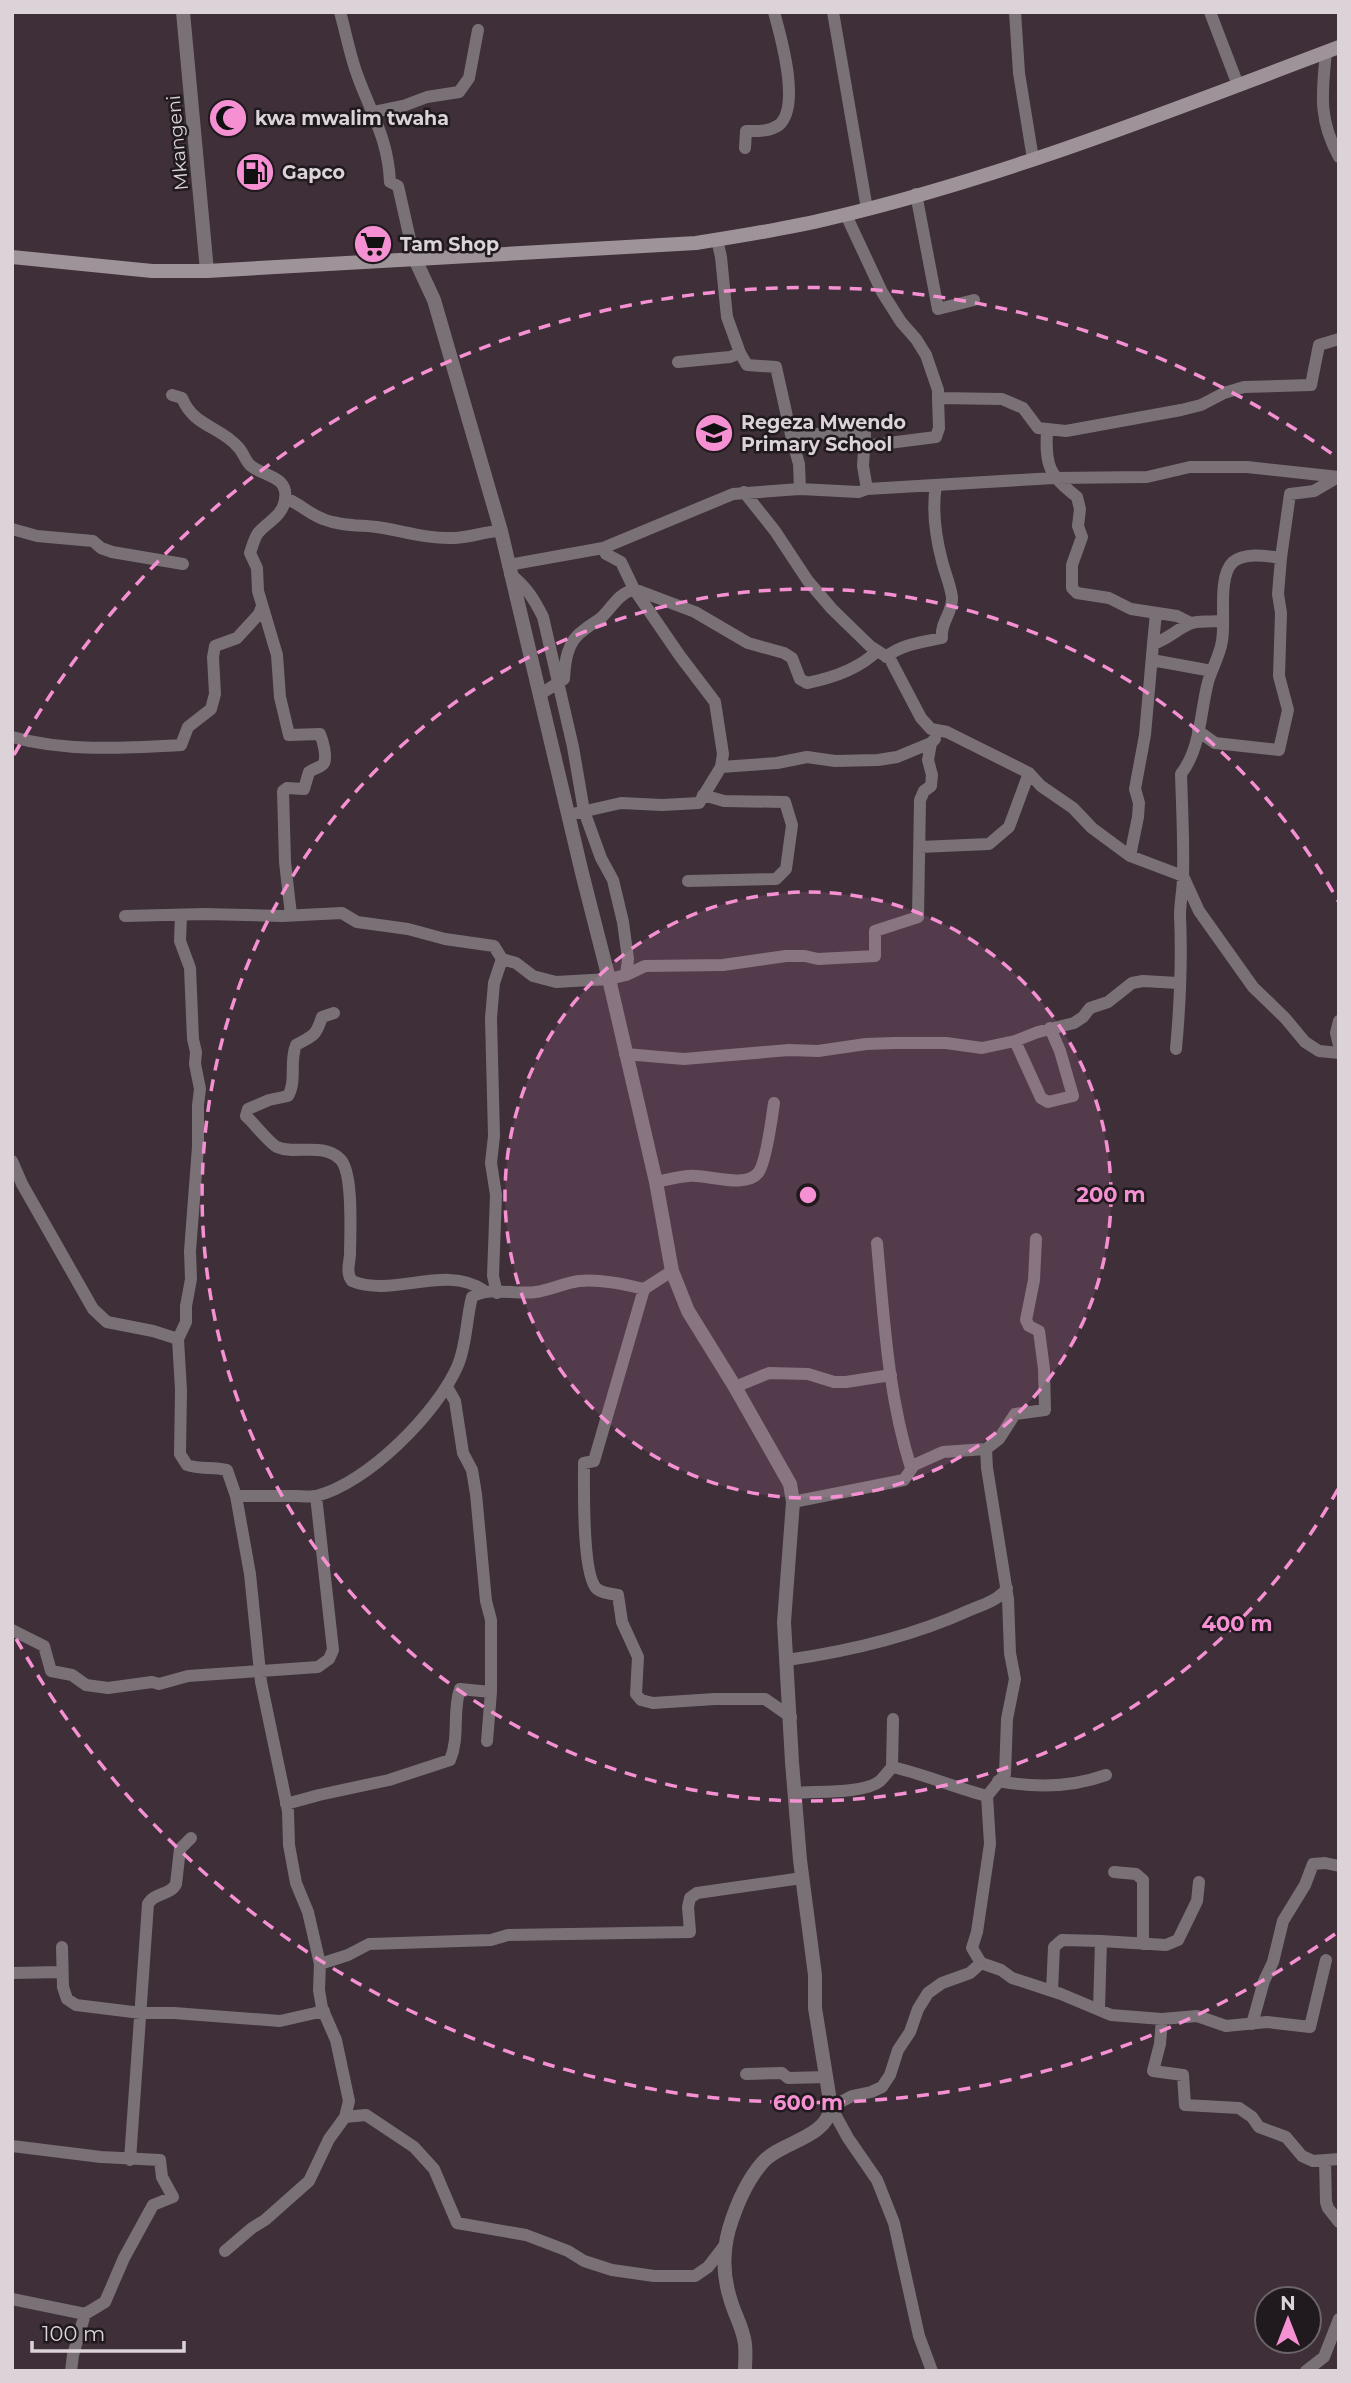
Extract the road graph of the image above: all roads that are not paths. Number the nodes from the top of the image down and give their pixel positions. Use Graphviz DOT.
graph roads {
  1 [pos="183,12"];
  2 [pos="341,12"];
  3 [pos="774,12"];
  4 [pos="833,12"];
  5 [pos="1015,12"];
  6 [pos="1210,12"];
  7 [pos="478,30"];
  8 [pos="1333,50"];
  9 [pos="1238,85"];
  10 [pos="374,112"];
  11 [pos="745,148"];
  12 [pos="1337,151"];
  13 [pos="1033,159"];
  14 [pos="916,194"];
  15 [pos="867,209"];
  16 [pos="846,215"];
  17 [pos="717,239"];
  18 [pos="12,257"];
  19 [pos="414,257"];
  20 [pos="207,271"];
  21 [pos="974,300"];
  22 [pos="1339,338"];
  23 [pos="740,353"];
  24 [pos="678,362"];
  25 [pos="172,395"];
  26 [pos="938,398"];
  27 [pos="1047,430"];
  28 [pos="792,439"];
  29 [pos="865,446"];
  30 [pos="1280,471"];
  31 [pos="1339,477"];
  32 [pos="1054,478"];
  33 [pos="936,485"];
  34 [pos="800,489"];
  35 [pos="867,489"];
  36 [pos="744,492"];
  37 [pos="1290,494"];
  38 [pos="285,498"];
  39 [pos="12,529"];
  40 [pos="501,531"];
  41 [pos="603,548"];
  42 [pos="1280,558"];
  43 [pos="183,564"];
  44 [pos="509,569"];
  45 [pos="634,589"];
  46 [pos="262,606"];
  47 [pos="1156,613"];
  48 [pos="1223,620"];
  49 [pos="1191,623"];
  50 [pos="1153,643"];
  51 [pos="882,654"];
  52 [pos="1152,660"];
  53 [pos="1212,671"];
  54 [pos="558,685"];
  55 [pos="539,695"];
  56 [pos="1198,731"];
  57 [pos="940,732"];
  58 [pos="12,737"];
  59 [pos="931,743"];
  60 [pos="721,767"];
  61 [pos="1029,774"];
  62 [pos="704,795"];
  63 [pos="584,811"];
  64 [pos="568,815"];
  65 [pos="920,848"];
  66 [pos="1130,856"];
  67 [pos="1183,876"];
  68 [pos="688,881"];
  69 [pos="181,915"];
  70 [pos="290,915"];
  71 [pos="125,916"];
  72 [pos="502,959"];
  73 [pos="626,975"];
  74 [pos="609,979"];
  75 [pos="1178,983"];
  76 [pos="334,1013"];
  77 [pos="1339,1021"];
  78 [pos="1050,1028"];
  79 [pos="1015,1041"];
  80 [pos="1339,1045"];
  81 [pos="1176,1049"];
  82 [pos="625,1054"];
  83 [pos="1339,1054"];
  84 [pos="775,1103"];
  85 [pos="12,1161"];
  86 [pos="656,1182"];
  87 [pos="1036,1239"];
  88 [pos="877,1243"];
  89 [pos="672,1270"];
  90 [pos="645,1289"];
  91 [pos="483,1290"];
  92 [pos="498,1293"];
  93 [pos="178,1339"];
  94 [pos="891,1375"];
  95 [pos="447,1387"];
  96 [pos="735,1387"];
  97 [pos="986,1449"];
  98 [pos="911,1468"];
  99 [pos="236,1496"];
  100 [pos="316,1496"];
  101 [pos="793,1502"];
  102 [pos="1007,1588"];
  103 [pos="12,1630"];
  104 [pos="787,1660"];
  105 [pos="260,1670"];
  106 [pos="491,1692"];
  107 [pos="791,1717"];
  108 [pos="893,1719"];
  109 [pos="487,1741"];
  110 [pos="892,1768"];
  111 [pos="1106,1775"];
  112 [pos="998,1782"];
  113 [pos="794,1793"];
  114 [pos="987,1796"];
  115 [pos="286,1804"];
  116 [pos="191,1838"];
  117 [pos="1339,1866"];
  118 [pos="1114,1872"];
  119 [pos="802,1878"];
  120 [pos="1199,1882"];
  121 [pos="1101,1941"];
  122 [pos="1143,1944"];
  123 [pos="62,1947"];
  124 [pos="1326,1960"];
  125 [pos="981,1963"];
  126 [pos="320,1964"];
  127 [pos="61,1972"];
  128 [pos="12,1973"];
  129 [pos="1052,1991"];
  130 [pos="1099,2009"];
  131 [pos="324,2011"];
  132 [pos="141,2013"];
  133 [pos="1162,2019"];
  134 [pos="1252,2024"];
  135 [pos="746,2074"];
  136 [pos="827,2077"];
  137 [pos="831,2107"];
  138 [pos="345,2117"];
  139 [pos="12,2146"];
  140 [pos="1339,2159"];
  141 [pos="130,2160"];
  142 [pos="1325,2160"];
  143 [pos="1339,2222"];
  144 [pos="725,2245"];
  145 [pos="225,2251"];
  146 [pos="12,2299"];
  147 [pos="85,2314"];
  148 [pos="1339,2319"];
  149 [pos="71,2371"];
  150 [pos="745,2371"];
  151 [pos="932,2371"];
  152 [pos="1307,2371"];
  1 -- 20 [label="street, Mkangeni"];
  2 -- 10 [label="street"];
  3 -- 11 [label="street"];
  4 -- 15 [label="street"];
  5 -- 13 [label="street"];
  6 -- 9 [label="street"];
  7 -- 10 [label="street"];
  8 -- 9 [label="main road"];
  8 -- 12 [label="street"];
  9 -- 13 [label="main road"];
  10 -- 19 [label="street"];
  13 -- 14 [label="main road"];
  14 -- 15 [label="main road"];
  14 -- 21 [label="street"];
  15 -- 16 [label="main road"];
  16 -- 17 [label="main road"];
  16 -- 26 [label="street"];
  17 -- 19 [label="main road"];
  17 -- 23 [label="street"];
  18 -- 20 [label="main road"];
  19 -- 20 [label="main road"];
  19 -- 40 [label="street"];
  22 -- 27 [label="street"];
  23 -- 24 [label="street"];
  23 -- 28 [label="street"];
  25 -- 38 [label="street"];
  26 -- 27 [label="street"];
  26 -- 29 [label="street"];
  27 -- 32 [label="street"];
  28 -- 29 [label="street"];
  28 -- 34 [label="street"];
  29 -- 35 [label="street"];
  30 -- 31 [label="street"];
  30 -- 32 [label="street"];
  30 -- 37 [label="street"];
  31 -- 37 [label="street"];
  32 -- 33 [label="street"];
  32 -- 47 [label="street"];
  33 -- 35 [label="street"];
  33 -- 51 [label="street"];
  34 -- 35 [label="street"];
  34 -- 36 [label="street"];
  36 -- 41 [label="street"];
  36 -- 51 [label="street"];
  37 -- 42 [label="street"];
  38 -- 40 [label="street"];
  38 -- 46 [label="street"];
  39 -- 43 [label="street"];
  40 -- 44 [label="street"];
  41 -- 44 [label="street"];
  41 -- 45 [label="street"];
  42 -- 48 [label="street"];
  42 -- 56 [label="street"];
  44 -- 54 [label="street"];
  44 -- 55 [label="street"];
  45 -- 51 [label="street"];
  45 -- 54 [label="street"];
  45 -- 60 [label="street"];
  46 -- 58 [label="street"];
  46 -- 70 [label="street"];
  47 -- 49 [label="street"];
  47 -- 50 [label="street"];
  48 -- 49 [label="street"];
  48 -- 53 [label="street"];
  49 -- 50 [label="street"];
  50 -- 52 [label="street"];
  51 -- 57 [label="street"];
  52 -- 53 [label="street"];
  52 -- 66 [label="street"];
  53 -- 56 [label="street"];
  54 -- 55 [label="street"];
  54 -- 63 [label="street"];
  55 -- 64 [label="street"];
  56 -- 67 [label="street"];
  57 -- 59 [label="street"];
  57 -- 61 [label="street"];
  59 -- 60 [label="street"];
  59 -- 65 [label="street"];
  60 -- 62 [label="street"];
  61 -- 65 [label="street"];
  61 -- 66 [label="street"];
  62 -- 63 [label="street"];
  62 -- 68 [label="street"];
  63 -- 64 [label="street"];
  63 -- 73 [label="street"];
  64 -- 74 [label="street"];
  65 -- 73 [label="street"];
  66 -- 67 [label="street"];
  67 -- 75 [label="street"];
  67 -- 83 [label="street"];
  69 -- 70 [label="street"];
  69 -- 71 [label="street"];
  69 -- 93 [label="street"];
  70 -- 72 [label="street"];
  72 -- 74 [label="street"];
  72 -- 92 [label="street"];
  73 -- 74 [label="street"];
  74 -- 82 [label="street"];
  75 -- 78 [label="street"];
  75 -- 81 [label="street"];
  76 -- 91 [label="street"];
  77 -- 80 [label="street"];
  78 -- 79 [label="street"];
  78 -- 79 [label="street"];
  79 -- 82 [label="street"];
  82 -- 86 [label="street"];
  84 -- 86 [label="street"];
  85 -- 93 [label="street"];
  86 -- 89 [label="street"];
  87 -- 97 [label="street"];
  88 -- 94 [label="street"];
  89 -- 90 [label="street"];
  89 -- 96 [label="street"];
  90 -- 92 [label="street"];
  90 -- 107 [label="street"];
  91 -- 92 [label="street"];
  91 -- 95 [label="street"];
  93 -- 99 [label="street"];
  94 -- 96 [label="street"];
  94 -- 98 [label="street"];
  95 -- 100 [label="street"];
  95 -- 106 [label="street"];
  96 -- 101 [label="street"];
  97 -- 98 [label="street"];
  97 -- 102 [label="street"];
  98 -- 101 [label="street"];
  99 -- 100 [label="street"];
  99 -- 105 [label="street"];
  100 -- 105 [label="street"];
  101 -- 104 [label="street"];
  102 -- 104 [label="street"];
  102 -- 112 [label="street"];
  103 -- 105 [label="street"];
  104 -- 107 [label="street"];
  105 -- 115 [label="street"];
  106 -- 109 [label="street"];
  106 -- 115 [label="street"];
  107 -- 113 [label="street"];
  108 -- 110 [label="street"];
  110 -- 113 [label="street"];
  110 -- 114 [label="street"];
  111 -- 112 [label="street"];
  112 -- 114 [label="street"];
  113 -- 119 [label="street"];
  114 -- 125 [label="street"];
  115 -- 126 [label="street"];
  116 -- 132 [label="street"];
  117 -- 134 [label="street"];
  118 -- 122 [label="street"];
  119 -- 126 [label="street"];
  119 -- 136 [label="street"];
  120 -- 122 [label="street"];
  121 -- 122 [label="street"];
  121 -- 129 [label="street"];
  121 -- 130 [label="street"];
  123 -- 127 [label="street"];
  124 -- 134 [label="street"];
  125 -- 129 [label="street"];
  125 -- 137 [label="street"];
  126 -- 131 [label="street"];
  127 -- 128 [label="street"];
  127 -- 132 [label="street"];
  129 -- 130 [label="street"];
  130 -- 133 [label="street"];
  131 -- 132 [label="street"];
  131 -- 138 [label="street"];
  132 -- 141 [label="street"];
  133 -- 134 [label="street"];
  133 -- 142 [label="street"];
  135 -- 136 [label="street"];
  136 -- 137 [label="street"];
  137 -- 144 [label="street"];
  137 -- 151 [label="street"];
  138 -- 144 [label="street"];
  138 -- 145 [label="street"];
  139 -- 141 [label="street"];
  140 -- 142 [label="street"];
  141 -- 147 [label="street"];
  142 -- 143 [label="street"];
  144 -- 150 [label="street"];
  146 -- 147 [label="street"];
  147 -- 149 [label="street"];
  148 -- 152 [label="street"];
}
